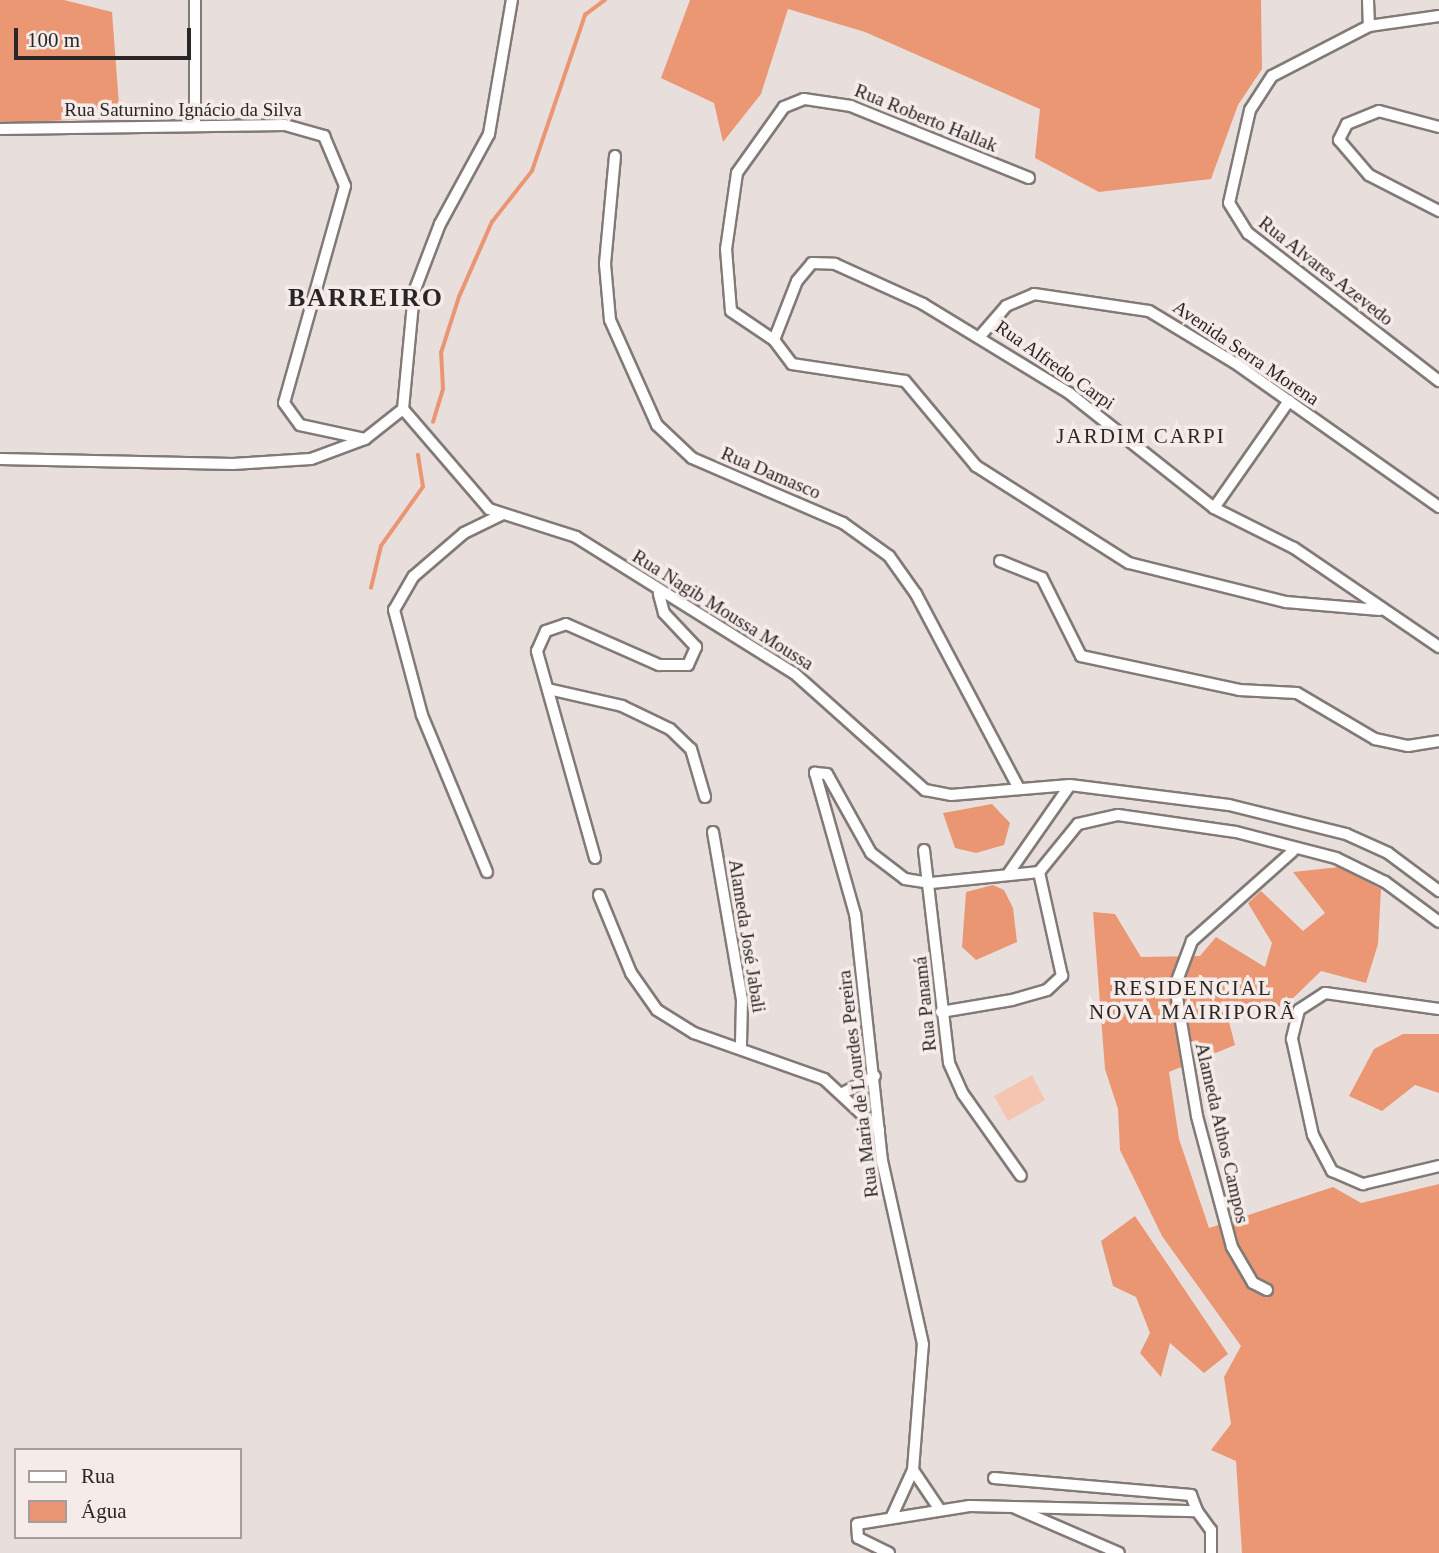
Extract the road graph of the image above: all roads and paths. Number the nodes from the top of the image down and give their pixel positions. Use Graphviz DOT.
graph roads {
  1 [pos="195,0"];
  2 [pos="512,0"];
  3 [pos="1368,0"];
  4 [pos="1439,16"];
  5 [pos="1369,26"];
  6 [pos="195,125"];
  7 [pos="1439,127"];
  8 [pos="0,129"];
  9 [pos="615,156"];
  10 [pos="1029,178"];
  11 [pos="1439,211"];
  12 [pos="982,334"];
  13 [pos="774,340"];
  14 [pos="1439,381"];
  15 [pos="1289,401"];
  16 [pos="403,409"];
  17 [pos="365,439"];
  18 [pos="0,459"];
  19 [pos="1439,507"];
  20 [pos="1214,508"];
  21 [pos="500,514"];
  22 [pos="1000,561"];
  23 [pos="659,594"];
  24 [pos="1380,610"];
  25 [pos="1438,645"];
  26 [pos="548,690"];
  27 [pos="1439,741"];
  28 [pos="1070,785"];
  29 [pos="1018,787"];
  30 [pos="705,797"];
  31 [pos="713,832"];
  32 [pos="924,850"];
  33 [pos="1293,851"];
  34 [pos="595,858"];
  35 [pos="487,872"];
  36 [pos="1039,872"];
  37 [pos="1008,873"];
  38 [pos="931,883"];
  39 [pos="1439,891"];
  40 [pos="598,895"];
  41 [pos="1439,922"];
  42 [pos="1439,1009"];
  43 [pos="942,1012"];
  44 [pos="741,1045"];
  45 [pos="875,1076"];
  46 [pos="843,1093"];
  47 [pos="879,1130"];
  48 [pos="1439,1166"];
  49 [pos="1021,1176"];
  50 [pos="1267,1290"];
  51 [pos="914,1470"];
  52 [pos="994,1478"];
  53 [pos="1012,1506"];
  54 [pos="938,1507"];
  55 [pos="1198,1511"];
  56 [pos="892,1516"];
  57 [pos="889,1553"];
  58 [pos="1119,1553"];
  59 [pos="1211,1553"];
  1 -- 6 [label="street"];
  2 -- 16 [label="street"];
  3 -- 5 [label="street"];
  4 -- 5 [label="street, Rua Alvares Azevedo"];
  5 -- 14 [label="street, Rua Alvares Azevedo"];
  6 -- 8 [label="street, Rua Saturnino Ignácio da Silva"];
  6 -- 17 [label="street, Rua Saturnino Ignácio da Silva"];
  7 -- 11 [label="street"];
  9 -- 29 [label="street, Rua Damasco"];
  10 -- 13 [label="street, Rua Roberto Hallak"];
  12 -- 13 [label="street, Rua Alfredo Carpi"];
  12 -- 15 [label="street, Avenida Serra Morena"];
  12 -- 20 [label="street, Rua Alfredo Carpi"];
  13 -- 24 [label="street"];
  15 -- 19 [label="street, Avenida Serra Morena"];
  15 -- 20 [label="street"];
  16 -- 17 [label="street"];
  16 -- 21 [label="street, Rua Nagib Moussa Moussa"];
  17 -- 18 [label="street"];
  20 -- 24 [label="street, Rua Alfredo Carpi"];
  21 -- 23 [label="street, Rua Nagib Moussa Moussa"];
  21 -- 35 [label="street"];
  22 -- 27 [label="street"];
  23 -- 26 [label="street"];
  23 -- 29 [label="street, Rua Nagib Moussa Moussa"];
  24 -- 25 [label="street, Rua Alfredo Carpi"];
  26 -- 30 [label="street"];
  26 -- 34 [label="street"];
  28 -- 29 [label="street, Rua Nagib Moussa Moussa"];
  28 -- 37 [label="street"];
  28 -- 39 [label="street, Rua Nagib Moussa Moussa"];
  31 -- 44 [label="street, Alameda José Jabali"];
  32 -- 38 [label="street, Rua Panamá"];
  33 -- 36 [label="street"];
  33 -- 41 [label="street"];
  33 -- 50 [label="street, Alameda Athos Campos"];
  36 -- 37 [label="street"];
  36 -- 43 [label="street"];
  37 -- 38 [label="street"];
  38 -- 43 [label="street, Rua Panamá"];
  38 -- 45 [label="street, Rua Maria de Lourdes Pereira"];
  40 -- 44 [label="street"];
  42 -- 48 [label="street"];
  43 -- 49 [label="street, Rua Panamá"];
  44 -- 46 [label="street"];
  45 -- 46 [label="street"];
  45 -- 47 [label="street, Rua Maria de Lourdes Pereira"];
  46 -- 47 [label="street"];
  47 -- 51 [label="street, Rua Maria de Lourdes Pereira"];
  51 -- 54 [label="street"];
  51 -- 56 [label="street, Rua Maria de Lourdes Pereira"];
  52 -- 55 [label="street"];
  53 -- 54 [label="street"];
  53 -- 55 [label="street"];
  53 -- 58 [label="street"];
  54 -- 56 [label="street"];
  55 -- 59 [label="street"];
  56 -- 57 [label="street"];
}
